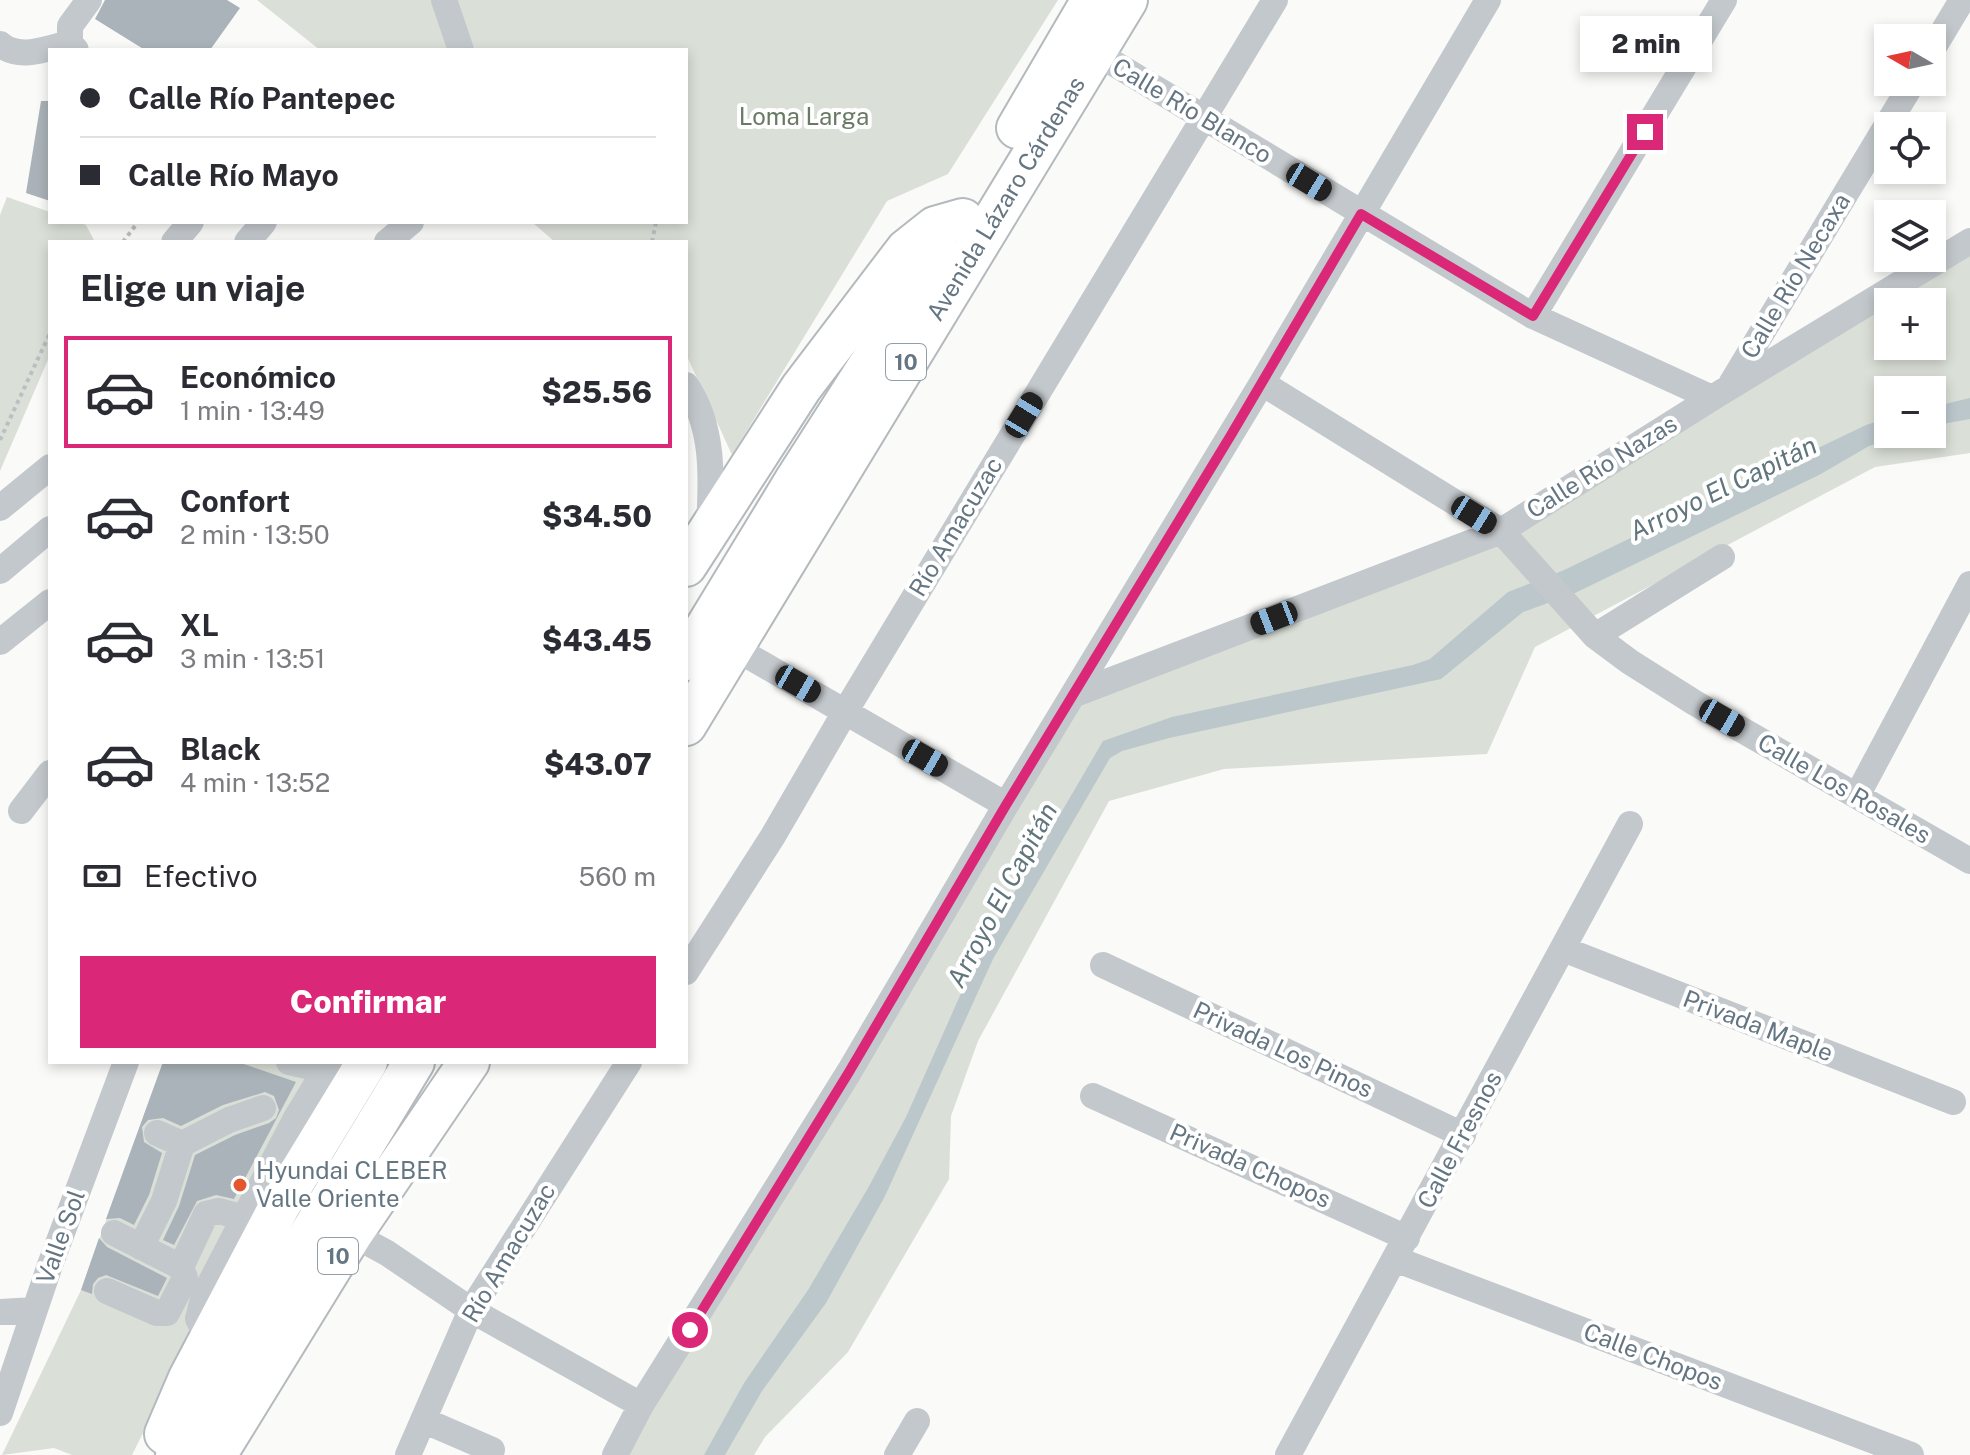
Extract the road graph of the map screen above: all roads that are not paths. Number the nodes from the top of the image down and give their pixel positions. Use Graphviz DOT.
graph roads {
  1 [pos="89,0"];
  2 [pos="444,0"];
  3 [pos="1092,0"];
  4 [pos="1127,0"];
  5 [pos="1275,0"];
  6 [pos="1488,0"];
  7 [pos="1724,0"];
  8 [pos="1962,0"];
  9 [pos="1946,27"];
  10 [pos="0,44"];
  11 [pos="73,47"];
  12 [pos="460,48"];
  13 [pos="48,50"];
  14 [pos="1095,52"];
  15 [pos="1904,96"];
  16 [pos="1203,118"];
  17 [pos="1361,214"];
  18 [pos="963,219"];
  19 [pos="189,224"];
  20 [pos="262,224"];
  21 [pos="409,224"];
  22 [pos="176,240"];
  23 [pos="249,240"];
  24 [pos="389,240"];
  25 [pos="1965,248"];
  26 [pos="1533,316"];
  27 [pos="1262,383"];
  28 [pos="688,388"];
  29 [pos="1720,392"];
  30 [pos="48,469"];
  31 [pos="0,508"];
  32 [pos="48,531"];
  33 [pos="1501,531"];
  34 [pos="708,532"];
  35 [pos="1722,557"];
  36 [pos="688,563"];
  37 [pos="0,571"];
  38 [pos="1970,584"];
  39 [pos="48,604"];
  40 [pos="1595,636"];
  41 [pos="0,642"];
  42 [pos="733,647"];
  43 [pos="688,657"];
  44 [pos="1075,694"];
  45 [pos="845,712"];
  46 [pos="688,722"];
  47 [pos="48,776"];
  48 [pos="1857,796"];
  49 [pos="1006,805"];
  50 [pos="21,811"];
  51 [pos="1630,824"];
  52 [pos="1970,861"];
  53 [pos="1563,949"];
  54 [pos="1103,965"];
  55 [pos="688,969"];
  56 [pos="125,1064"];
  57 [pos="366,1064"];
  58 [pos="413,1064"];
  59 [pos="468,1064"];
  60 [pos="628,1064"];
  61 [pos="327,1066"];
  62 [pos="1093,1096"];
  63 [pos="1953,1102"];
  64 [pos="263,1108"];
  65 [pos="157,1133"];
  66 [pos="1463,1135"];
  67 [pos="182,1144"];
  68 [pos="244,1218"];
  69 [pos="114,1233"];
  70 [pos="352,1234"];
  71 [pos="141,1247"];
  72 [pos="1401,1248"];
  73 [pos="181,1267"];
  74 [pos="107,1291"];
  75 [pos="34,1310"];
  76 [pos="471,1310"];
  77 [pos="0,1312"];
  78 [pos="209,1338"];
  79 [pos="641,1405"];
  80 [pos="0,1413"];
  81 [pos="423,1420"];
  82 [pos="917,1421"];
  83 [pos="226,1446"];
  84 [pos="492,1450"];
  85 [pos="158,1455"];
  86 [pos="176,1455"];
  87 [pos="408,1455"];
  88 [pos="615,1455"];
  89 [pos="897,1455"];
  90 [pos="1288,1455"];
  91 [pos="1911,1455"];
  1 -- 11 [label="street"];
  2 -- 12 [label="street"];
  3 -- 18 [label="highway, Avenida Lázaro Cárdenas / 10"];
  4 -- 14 [label="highway, Avenida Lázaro Cárdenas / 10"];
  5 -- 16 [label="street, Río Amacuzac"];
  6 -- 17 [label="street"];
  7 -- 26 [label="street"];
  8 -- 9 [label="street"];
  10 -- 13 [label="street"];
  14 -- 16 [label="street, Calle Río Blanco"];
  14 -- 42 [label="highway, Avenida Lázaro Cárdenas / 10"];
  15 -- 29 [label="street, Calle Río Necaxa"];
  16 -- 17 [label="street, Calle Río Blanco"];
  16 -- 45 [label="street, Río Amacuzac"];
  17 -- 26 [label="street, Calle Río Blanco"];
  17 -- 27 [label="street"];
  18 -- 34 [label="highway"];
  18 -- 43 [label="highway, Avenida Lázaro Cárdenas / 10"];
  19 -- 22 [label="street"];
  20 -- 23 [label="street"];
  21 -- 24 [label="street"];
  25 -- 29 [label="street, Calle Río Nazas"];
  26 -- 29 [label="street, Calle Río Blanco"];
  27 -- 33 [label="street, Calle Los Rosales"];
  27 -- 44 [label="street"];
  28 -- 34 [label="street"];
  29 -- 33 [label="street, Calle Río Nazas"];
  30 -- 31 [label="street"];
  32 -- 37 [label="street"];
  33 -- 40 [label="street, Calle Los Rosales"];
  33 -- 44 [label="street, Calle Río Nazas"];
  34 -- 36 [label="highway"];
  35 -- 40 [label="street"];
  38 -- 48 [label="street"];
  39 -- 41 [label="street"];
  40 -- 48 [label="street, Calle Los Rosales"];
  42 -- 45 [label="street"];
  42 -- 46 [label="highway, Avenida Lázaro Cárdenas / 10"];
  44 -- 49 [label="street"];
  45 -- 49 [label="street"];
  45 -- 55 [label="street, Río Amacuzac"];
  47 -- 50 [label="street"];
  48 -- 52 [label="street, Calle Los Rosales"];
  49 -- 79 [label="street"];
  51 -- 53 [label="street, Calle Fresnos"];
  53 -- 63 [label="street, Privada Maple"];
  53 -- 66 [label="street, Calle Fresnos"];
  54 -- 66 [label="street, Privada Los Pinos"];
  56 -- 75 [label="street, Valle Sol"];
  57 -- 78 [label="highway"];
  58 -- 86 [label="highway, 10"];
  59 -- 70 [label="highway, 10"];
  60 -- 76 [label="street, Río Amacuzac"];
  61 -- 68 [label="street"];
  62 -- 72 [label="street, Privada Chopos"];
  64 -- 67 [label="street"];
  65 -- 67 [label="street"];
  66 -- 72 [label="street, Calle Fresnos"];
  67 -- 71 [label="street"];
  68 -- 73 [label="street"];
  68 -- 78 [label="street"];
  69 -- 71 [label="street"];
  70 -- 76 [label="street"];
  70 -- 83 [label="highway, 10"];
  71 -- 73 [label="street"];
  72 -- 90 [label="street, Calle Fresnos"];
  72 -- 91 [label="street, Calle Chopos"];
  73 -- 74 [label="street"];
  75 -- 77 [label="street"];
  75 -- 80 [label="street, Valle Sol"];
  76 -- 79 [label="street"];
  76 -- 81 [label="street, Río Amacuzac"];
  78 -- 85 [label="highway"];
  79 -- 88 [label="street"];
  81 -- 84 [label="street"];
  81 -- 87 [label="street, Río Amacuzac"];
  82 -- 89 [label="street"];
}
